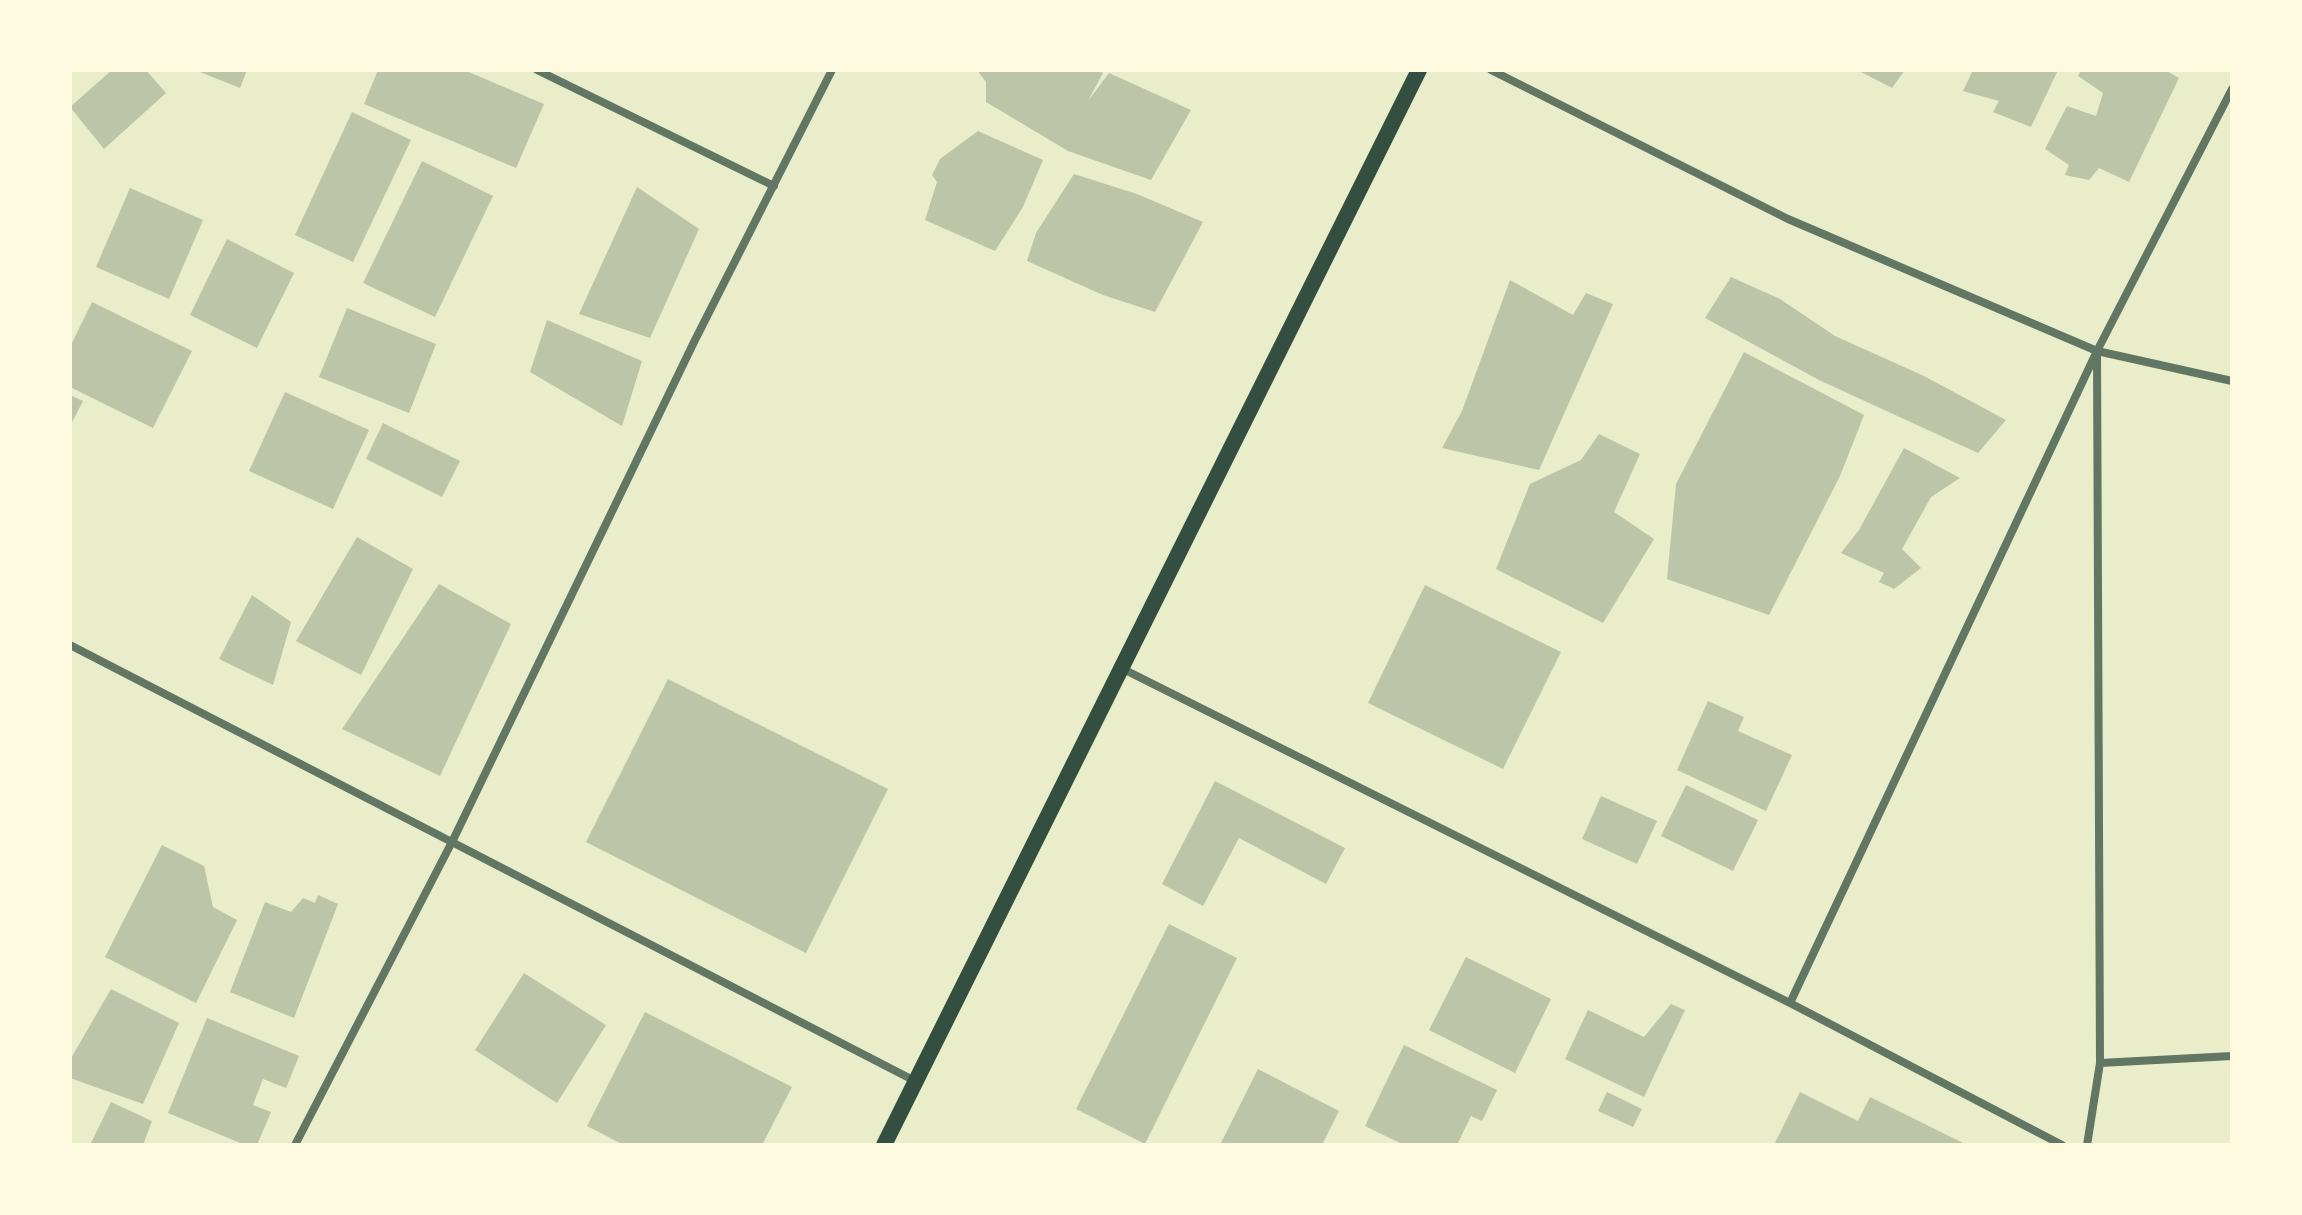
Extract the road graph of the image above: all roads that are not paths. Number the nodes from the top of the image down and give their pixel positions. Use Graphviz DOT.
graph roads {
  1 [pos="537,70"];
  2 [pos="832,70"];
  3 [pos="1419,70"];
  4 [pos="1491,70"];
  5 [pos="2232,89"];
  6 [pos="774,186"];
  7 [pos="2097,351"];
  8 [pos="2232,381"];
  9 [pos="70,645"];
  10 [pos="1123,669"];
  11 [pos="453,840"];
  12 [pos="1790,1003"];
  13 [pos="2232,1056"];
  14 [pos="2100,1063"];
  15 [pos="915,1081"];
  16 [pos="295,1145"];
  17 [pos="884,1145"];
  18 [pos="2062,1145"];
  19 [pos="2087,1145"];
  1 -- 6 [label="street"];
  2 -- 6 [label="street"];
  3 -- 10 [label="main road"];
  4 -- 7 [label="street"];
  5 -- 7 [label="street"];
  6 -- 11 [label="street"];
  7 -- 8 [label="street"];
  7 -- 12 [label="street"];
  7 -- 14 [label="street"];
  9 -- 11 [label="street"];
  10 -- 12 [label="street"];
  10 -- 15 [label="main road"];
  11 -- 15 [label="street"];
  11 -- 16 [label="street"];
  12 -- 18 [label="street"];
  13 -- 14 [label="street"];
  14 -- 19 [label="street"];
  15 -- 17 [label="main road"];
}
